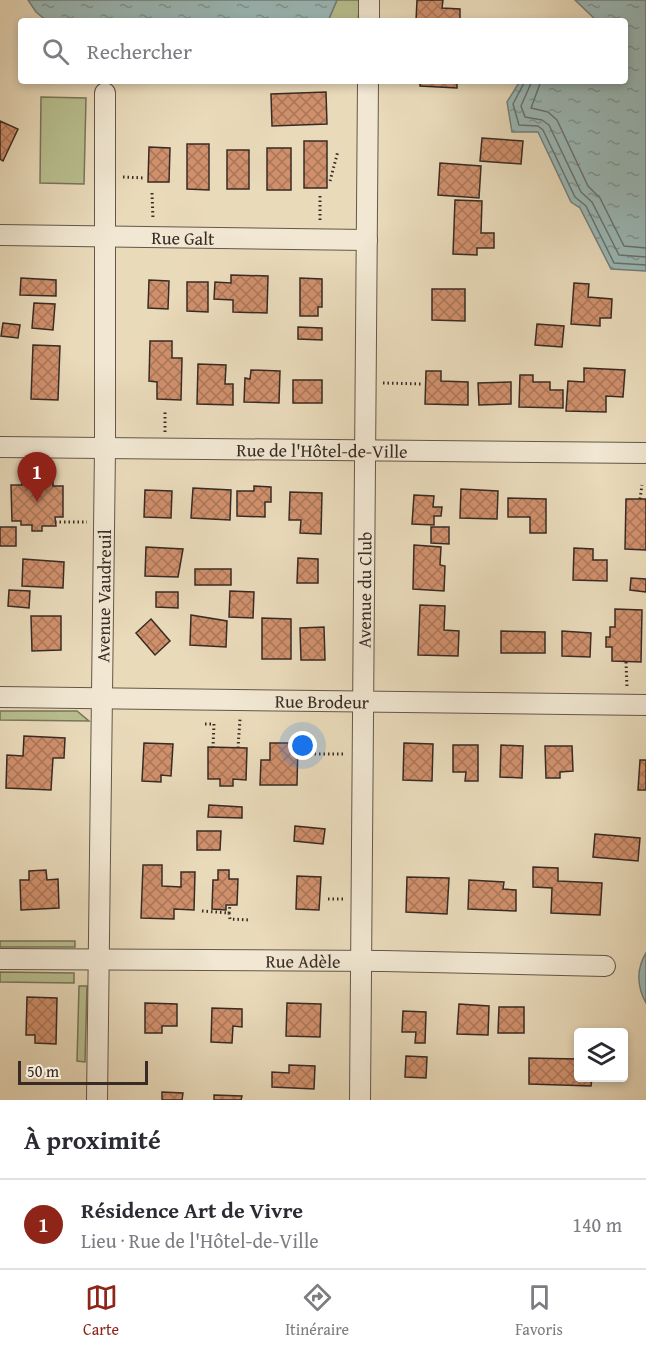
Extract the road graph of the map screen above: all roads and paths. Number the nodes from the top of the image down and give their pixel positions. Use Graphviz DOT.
graph roads {
  1 [pos="369,0"];
  2 [pos="369,18"];
  3 [pos="368,84"];
  4 [pos="105,93"];
  5 [pos="338,151"];
  6 [pos="330,181"];
  7 [pos="152,194"];
  8 [pos="320,196"];
  9 [pos="0,235"];
  10 [pos="105,236"];
  11 [pos="153,237"];
  12 [pos="320,239"];
  13 [pos="367,240"];
  14 [pos="366,382"];
  15 [pos="423,384"];
  16 [pos="0,447"];
  17 [pos="105,448"];
  18 [pos="365,451"];
  19 [pos="646,453"];
  20 [pos="35,459"];
  21 [pos="35,480"];
  22 [pos="642,486"];
  23 [pos="640,499"];
  24 [pos="56,522"];
  25 [pos="91,522"];
  26 [pos="626,662"];
  27 [pos="627,692"];
  28 [pos="0,697"];
  29 [pos="102,697"];
  30 [pos="364,702"];
  31 [pos="646,705"];
  32 [pos="250,718"];
  33 [pos="205,724"];
  34 [pos="213,747"];
  35 [pos="238,748"];
  36 [pos="301,754"];
  37 [pos="351,754"];
  38 [pos="328,899"];
  39 [pos="350,899"];
  40 [pos="230,905"];
  41 [pos="202,911"];
  42 [pos="230,913"];
  43 [pos="250,920"];
  44 [pos="0,959"];
  45 [pos="98,960"];
  46 [pos="362,962"];
  47 [pos="605,966"];
  48 [pos="97,1100"];
  49 [pos="360,1100"];
  1 -- 2 [label="street"];
  3 -- 13 [label="street, Avenue du Club"];
  4 -- 10 [label="street, Avenue Vaudreuil"];
  5 -- 6 [label="path"];
  7 -- 11 [label="path"];
  8 -- 12 [label="path"];
  9 -- 10 [label="street, Rue Galt"];
  10 -- 11 [label="street, Rue Galt"];
  10 -- 17 [label="street, Avenue Vaudreuil"];
  11 -- 12 [label="street, Rue Galt"];
  12 -- 13 [label="street, Rue Galt"];
  13 -- 14 [label="street, Avenue du Club"];
  14 -- 15 [label="path"];
  14 -- 18 [label="street, Avenue du Club"];
  16 -- 17 [label="street, Rue de l'Hôtel-de-Ville"];
  17 -- 18 [label="street, Rue de l'Hôtel-de-Ville"];
  17 -- 29 [label="street, Avenue Vaudreuil"];
  18 -- 19 [label="street, Rue de l'Hôtel-de-Ville"];
  18 -- 30 [label="street, Avenue du Club"];
  20 -- 21 [label="path"];
  22 -- 23 [label="path"];
  24 -- 25 [label="path"];
  26 -- 27 [label="path"];
  28 -- 29 [label="street, Rue Brodeur"];
  29 -- 30 [label="street, Rue Brodeur"];
  29 -- 45 [label="street, Avenue Vaudreuil"];
  30 -- 31 [label="street, Rue Brodeur"];
  30 -- 46 [label="street, Avenue du Club"];
  32 -- 35 [label="path"];
  33 -- 34 [label="path"];
  36 -- 37 [label="path"];
  38 -- 39 [label="path"];
  40 -- 42 [label="path"];
  41 -- 42 [label="path"];
  42 -- 43 [label="path"];
  44 -- 45 [label="street, Rue Adèle"];
  45 -- 46 [label="street, Rue Adèle"];
  45 -- 48 [label="street, Avenue Vaudreuil"];
  46 -- 47 [label="street, Rue Adèle"];
  46 -- 49 [label="street, Avenue du Club"];
}
